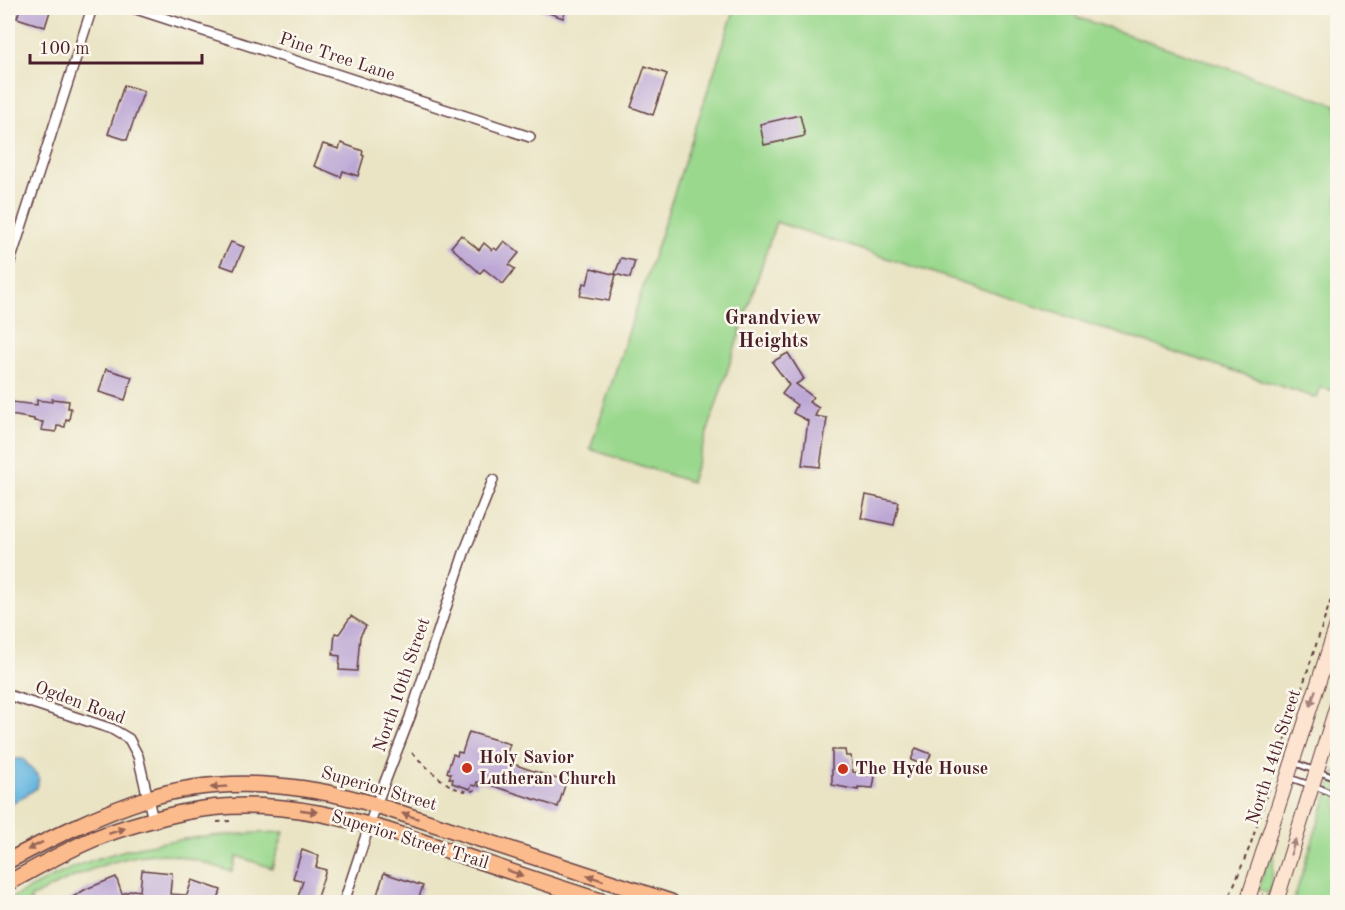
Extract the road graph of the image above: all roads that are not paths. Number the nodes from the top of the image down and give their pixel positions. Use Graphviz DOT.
graph roads {
  1 [pos="92,8"];
  2 [pos="134,8"];
  3 [pos="530,137"];
  4 [pos="8,268"];
  5 [pos="493,480"];
  6 [pos="1338,622"];
  7 [pos="8,695"];
  8 [pos="1338,702"];
  9 [pos="1292,762"];
  10 [pos="1316,770"];
  11 [pos="1287,777"];
  12 [pos="1338,779"];
  13 [pos="1311,785"];
  14 [pos="1338,797"];
  15 [pos="148,799"];
  16 [pos="376,805"];
  17 [pos="153,820"];
  18 [pos="370,824"];
  19 [pos="8,861"];
  20 [pos="8,883"];
  21 [pos="1338,893"];
  22 [pos="1277,900"];
  23 [pos="344,903"];
  24 [pos="604,903"];
  25 [pos="671,903"];
  26 [pos="1247,903"];
  27 [pos="1294,903"];
  28 [pos="1334,903"];
  1 -- 4 [label="street"];
  2 -- 3 [label="street, Pine Tree Lane"];
  5 -- 16 [label="street, North 10th Street"];
  6 -- 9 [label="main road, North 14th Street, one-way"];
  7 -- 15 [label="street, Ogden Road"];
  8 -- 10 [label="main road"];
  9 -- 10 [label="lane"];
  9 -- 11 [label="main road, North 14th Street"];
  10 -- 12 [label="lane"];
  10 -- 13 [label="main road"];
  11 -- 13 [label="lane"];
  11 -- 26 [label="main road, North 14th Street"];
  13 -- 14 [label="lane"];
  22 -- 13 [label="main road, one-way"];
  16 -- 15 [label="main road, Superior Street, one-way"];
  15 -- 17 [label="street, Ogden Road"];
  15 -- 19 [label="main road, Superior Street, one-way"];
  16 -- 18 [label="street, North 10th Street"];
  25 -- 16 [label="main road, Superior Street, one-way"];
  17 -- 18 [label="main road, Superior Street, one-way"];
  20 -- 17 [label="main road, Superior Street, one-way"];
  18 -- 23 [label="street, North 10th Street"];
  18 -- 24 [label="main road, Superior Street, one-way"];
  21 -- 28 [label="lane"];
  22 -- 27 [label="lane"];
}
